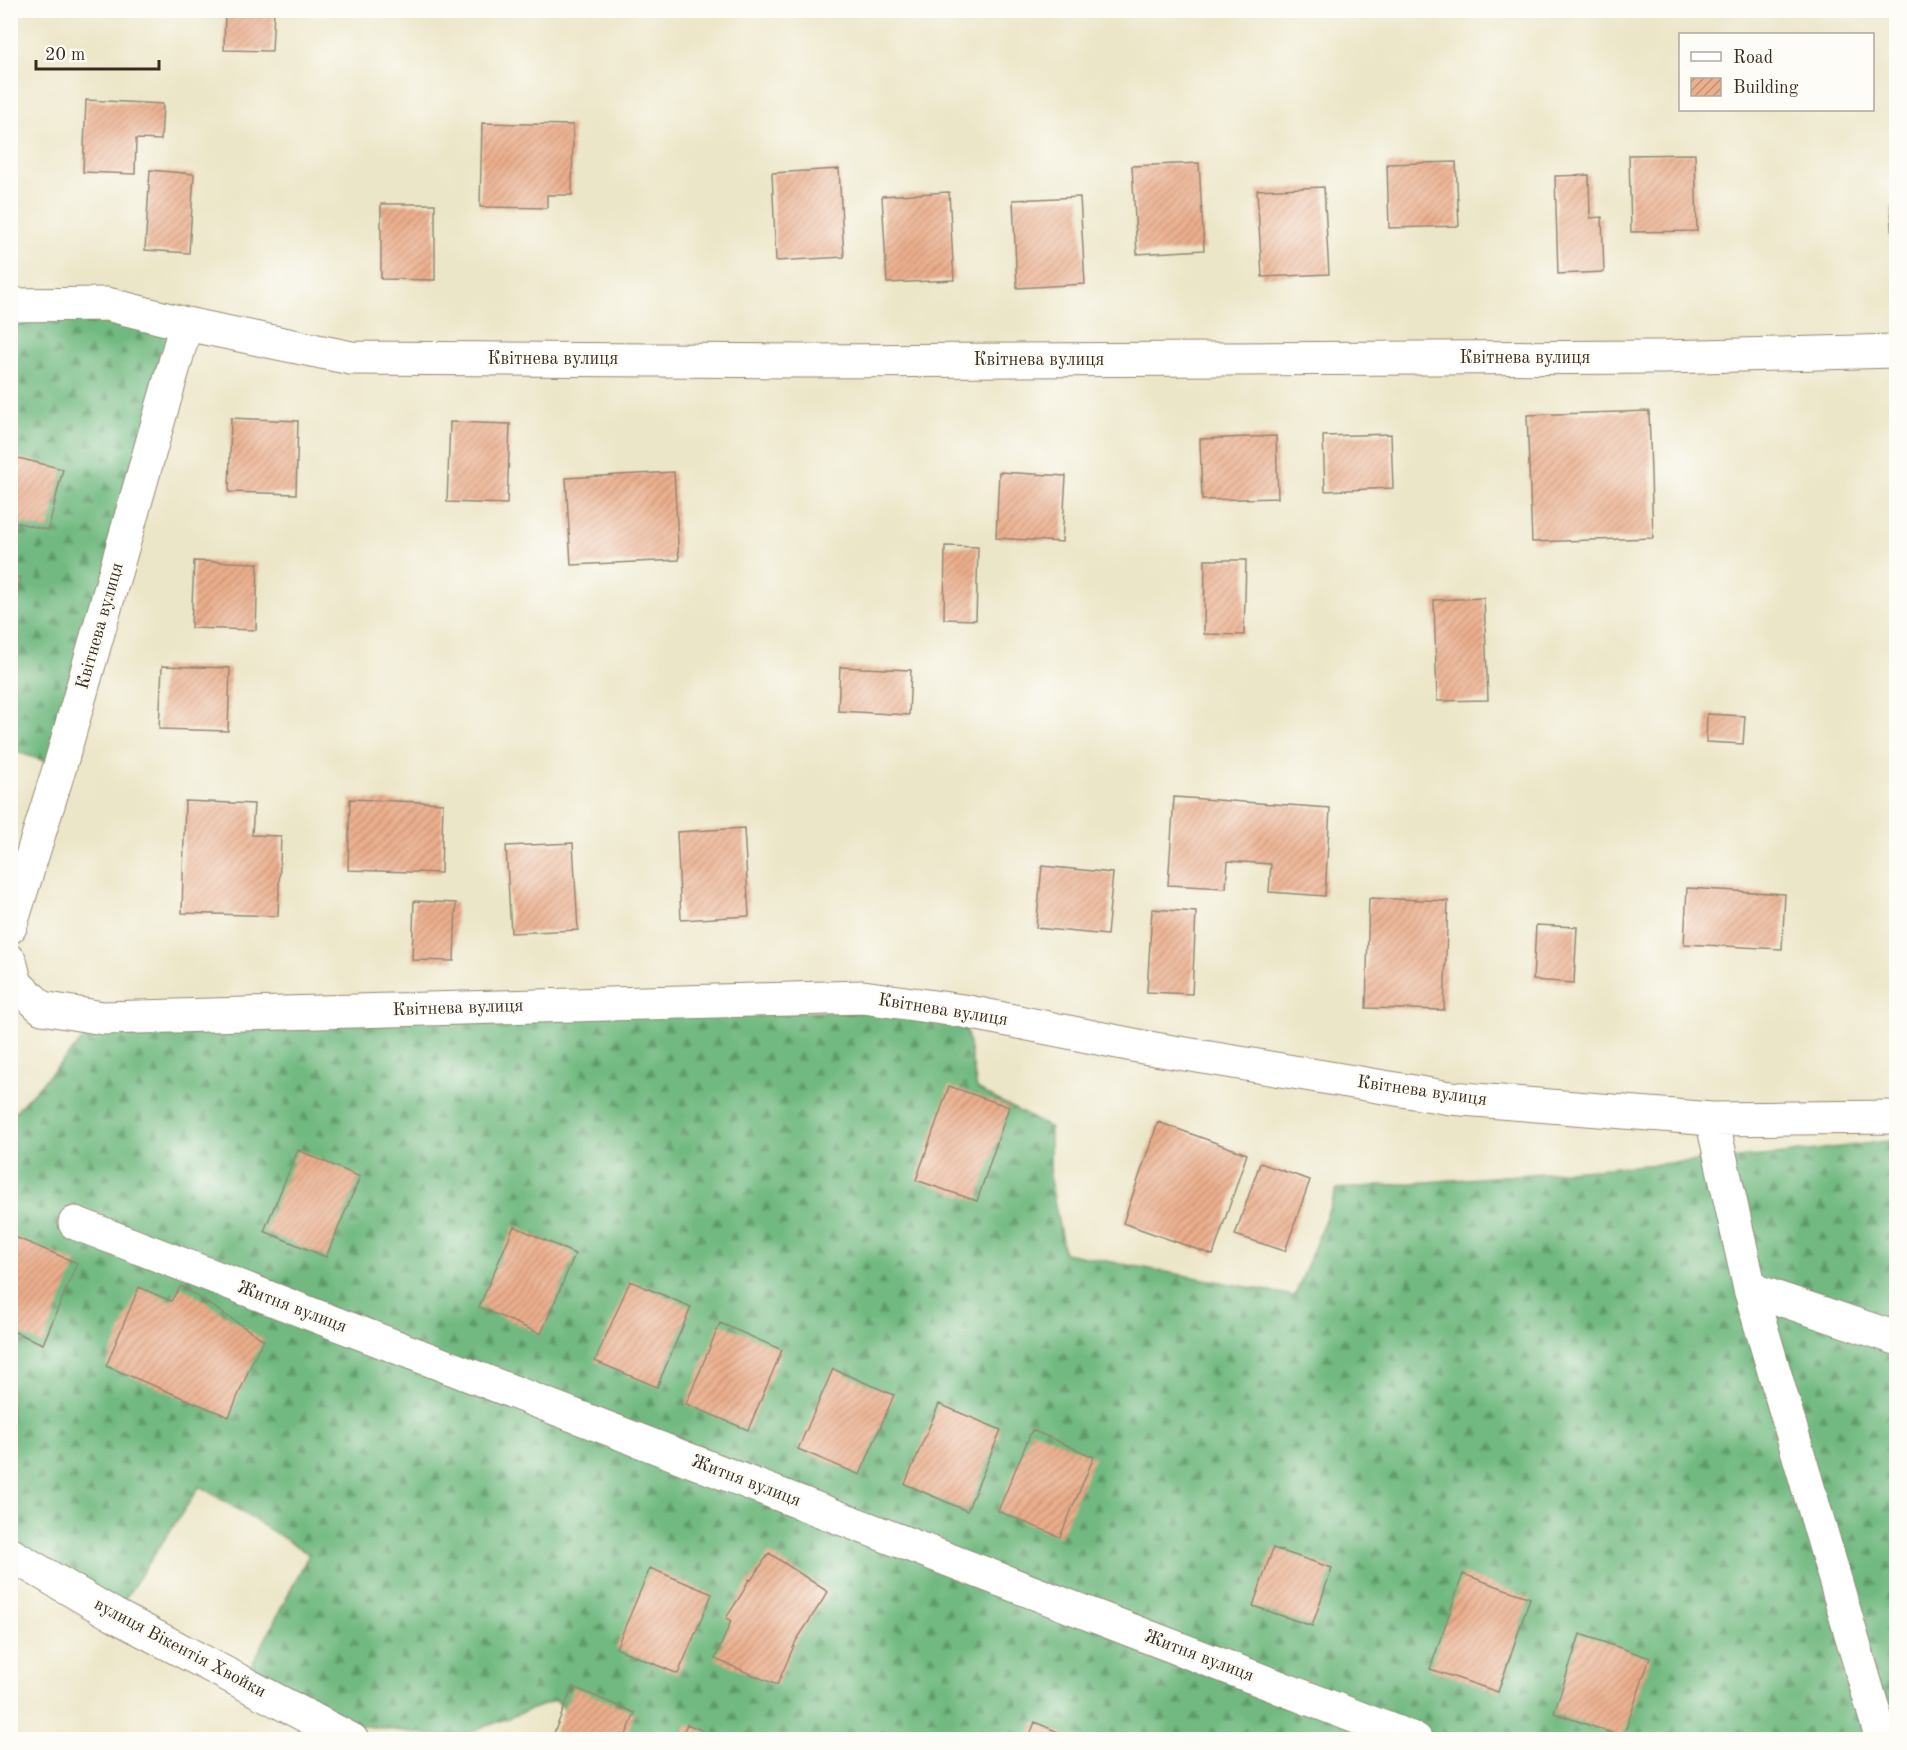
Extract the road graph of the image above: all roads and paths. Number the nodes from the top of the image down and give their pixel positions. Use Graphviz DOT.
graph roads {
  1 [pos="10,305"];
  2 [pos="186,324"];
  3 [pos="1896,351"];
  4 [pos="10,927"];
  5 [pos="10,961"];
  6 [pos="1896,1117"];
  7 [pos="1712,1119"];
  8 [pos="75,1223"];
  9 [pos="1750,1289"];
  10 [pos="1896,1338"];
  11 [pos="10,1554"];
  12 [pos="352,1740"];
  13 [pos="1416,1740"];
  14 [pos="1882,1740"];
  1 -- 2 [label="street, Квітнева вулиця"];
  2 -- 3 [label="street, Квітнева вулиця"];
  2 -- 4 [label="street, Квітнева вулиця"];
  5 -- 7 [label="street, Квітнева вулиця"];
  6 -- 7 [label="street, Квітнева вулиця"];
  7 -- 9 [label="street"];
  8 -- 13 [label="street, Житня вулиця"];
  9 -- 10 [label="street"];
  9 -- 14 [label="street"];
  11 -- 12 [label="street, вулиця Вікентія Хвойки"];
}
